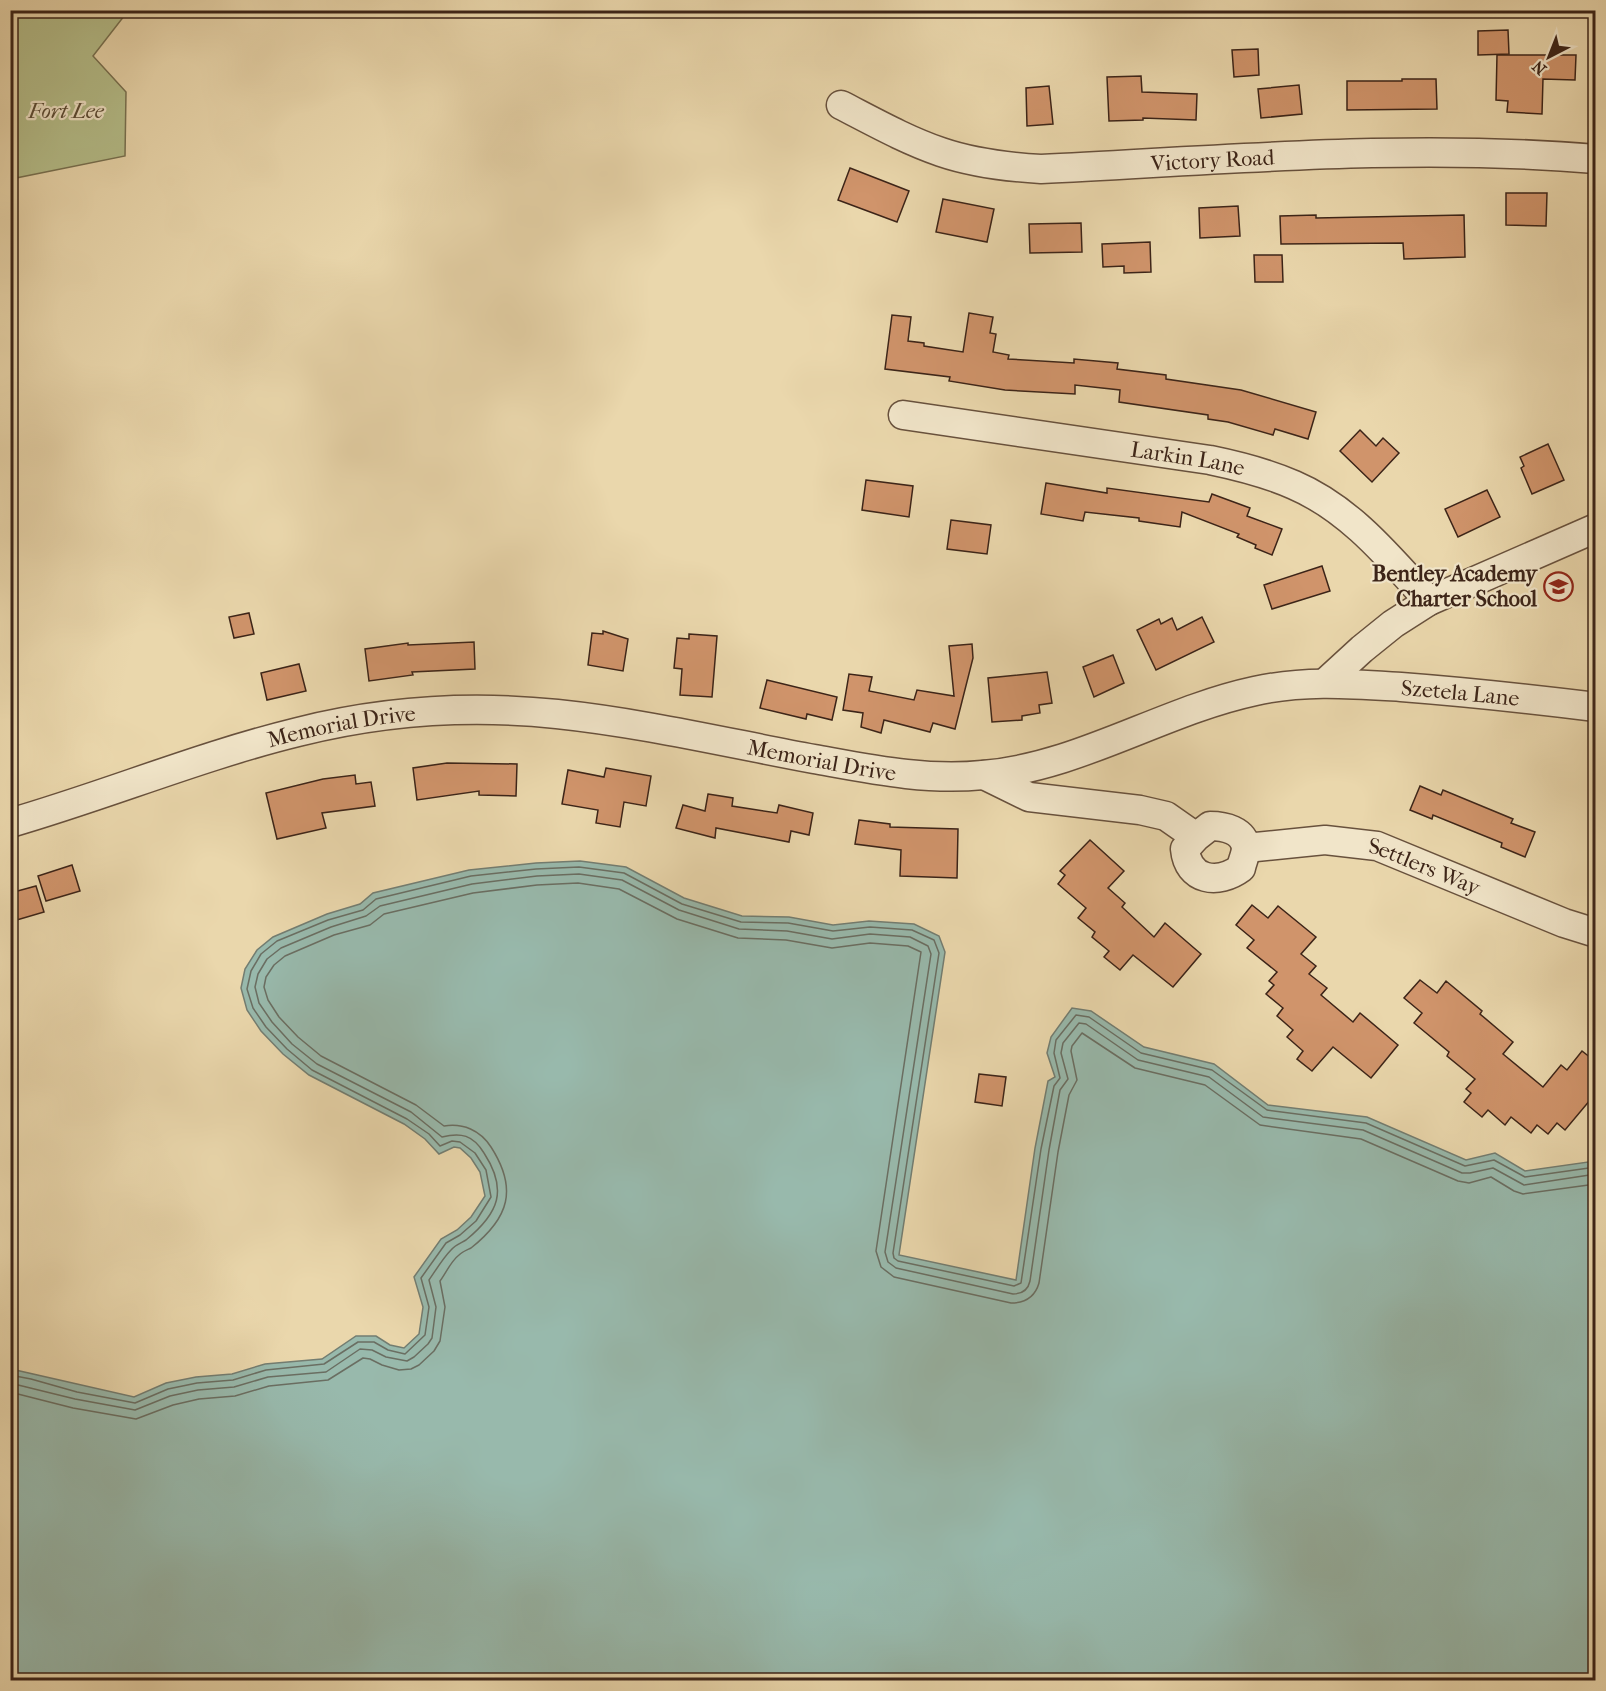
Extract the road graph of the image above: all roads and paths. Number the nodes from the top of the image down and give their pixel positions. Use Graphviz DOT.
graph roads {
  1 [pos="841,105"];
  2 [pos="1596,159"];
  3 [pos="903,415"];
  4 [pos="1596,528"];
  5 [pos="1429,601"];
  6 [pos="1326,682"];
  7 [pos="1596,707"];
  8 [pos="984,775"];
  9 [pos="10,823"];
  10 [pos="1196,837"];
  11 [pos="1246,848"];
  12 [pos="1596,933"];
  1 -- 2 [label="street, Victory Road"];
  3 -- 5 [label="street, Larkin Lane"];
  4 -- 5 [label="street"];
  5 -- 6 [label="street"];
  6 -- 7 [label="street, Szetela Lane"];
  6 -- 8 [label="street, Memorial Drive"];
  8 -- 9 [label="street, Memorial Drive"];
  8 -- 10 [label="street"];
  10 -- 11 [label="street"];
  10 -- 11 [label="street"];
  11 -- 12 [label="street, Settlers Way"];
}
